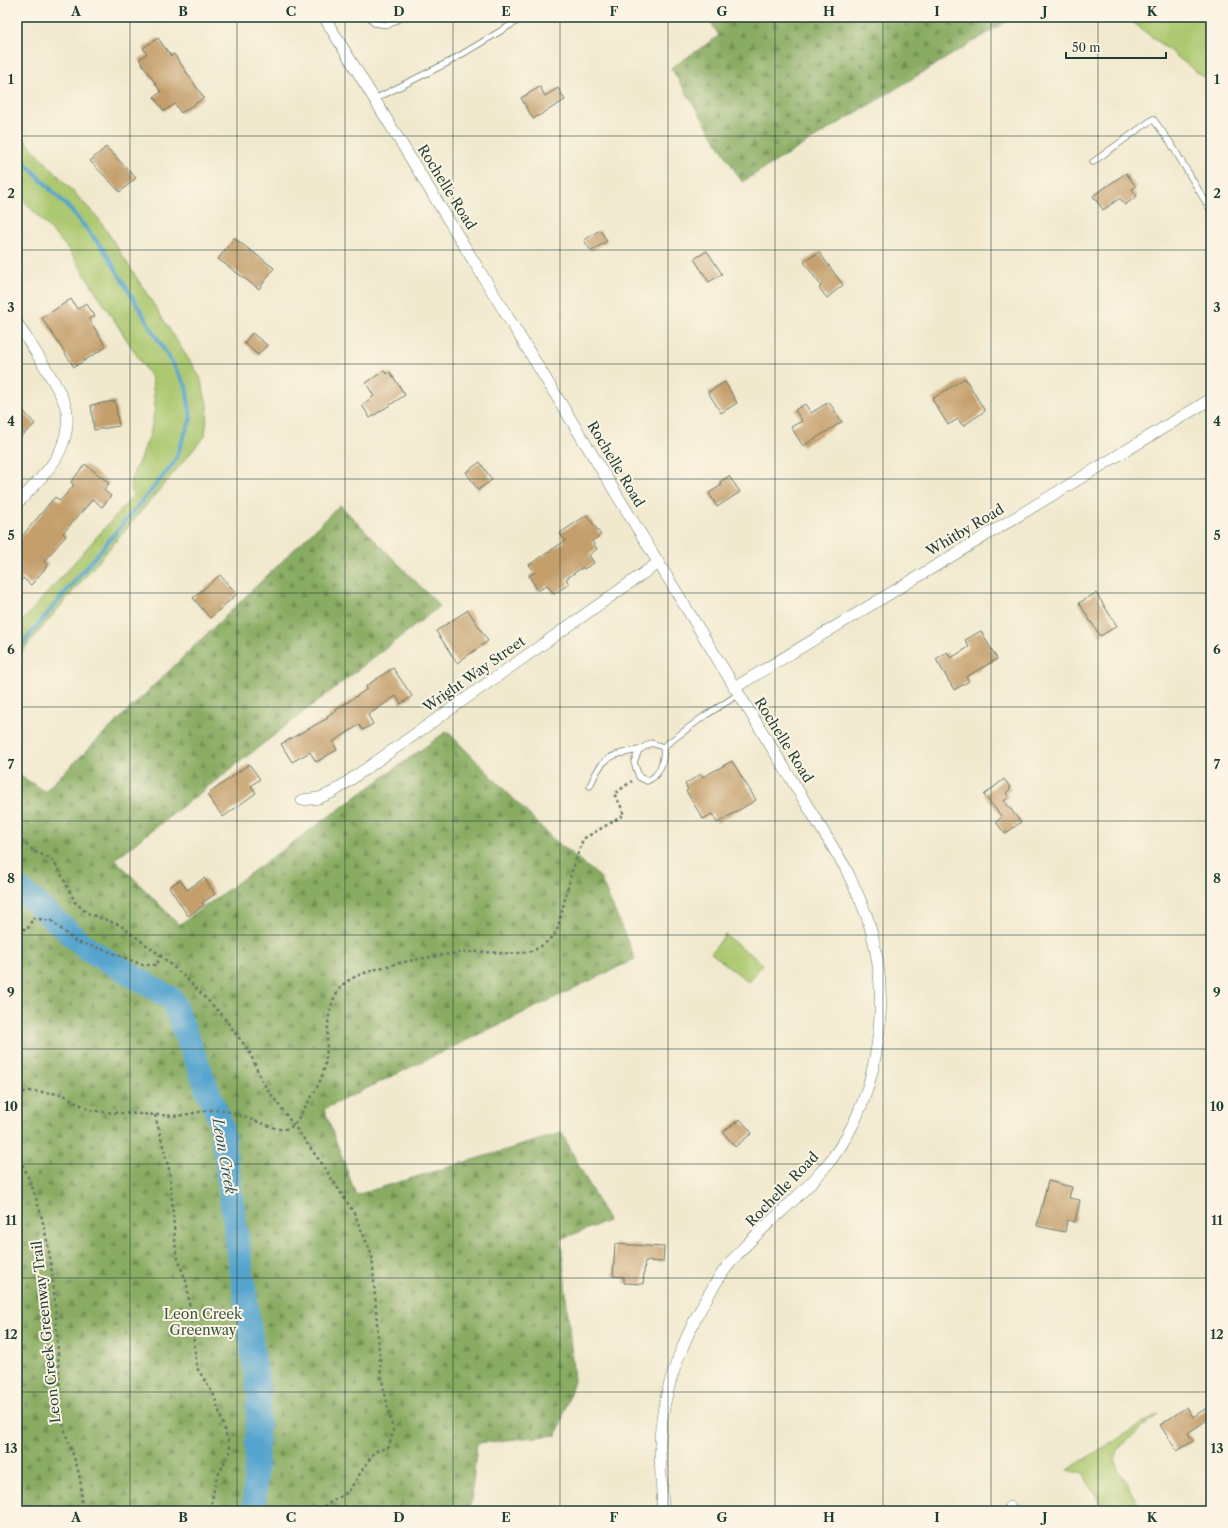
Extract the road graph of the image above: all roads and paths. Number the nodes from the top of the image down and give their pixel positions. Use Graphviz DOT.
graph roads {
  1 [pos="324,17"];
  2 [pos="370,17"];
  3 [pos="402,17"];
  4 [pos="524,17"];
  5 [pos="375,99"];
  6 [pos="1093,162"];
  7 [pos="1211,210"];
  8 [pos="17,323"];
  9 [pos="1211,399"];
  10 [pos="17,504"];
  11 [pos="658,563"];
  12 [pos="736,691"];
  13 [pos="662,747"];
  14 [pos="639,750"];
  15 [pos="639,777"];
  16 [pos="590,786"];
  17 [pos="302,800"];
  18 [pos="17,836"];
  19 [pos="17,923"];
  20 [pos="160,955"];
  21 [pos="17,1094"];
  22 [pos="155,1115"];
  23 [pos="294,1125"];
  24 [pos="17,1154"];
  25 [pos="81,1511"];
  26 [pos="210,1511"];
  27 [pos="316,1511"];
  28 [pos="664,1511"];
  1 -- 5 [label="street, Rochelle Road"];
  2 -- 3 [label="lane"];
  4 -- 5 [label="lane"];
  5 -- 11 [label="street, Rochelle Road"];
  6 -- 7 [label="lane"];
  8 -- 10 [label="street"];
  9 -- 12 [label="street, Whitby Road"];
  11 -- 12 [label="street, Rochelle Road"];
  11 -- 17 [label="street, Wright Way Street"];
  12 -- 13 [label="lane"];
  12 -- 28 [label="street, Rochelle Road"];
  13 -- 14 [label="lane"];
  13 -- 15 [label="lane"];
  14 -- 15 [label="lane"];
  14 -- 16 [label="lane"];
  15 -- 23 [label="path"];
  18 -- 20 [label="path"];
  19 -- 20 [label="path"];
  20 -- 23 [label="path"];
  21 -- 22 [label="path"];
  22 -- 23 [label="path"];
  22 -- 26 [label="path"];
  23 -- 27 [label="path"];
  24 -- 25 [label="path, Leon Creek Greenway Trail"];
}
